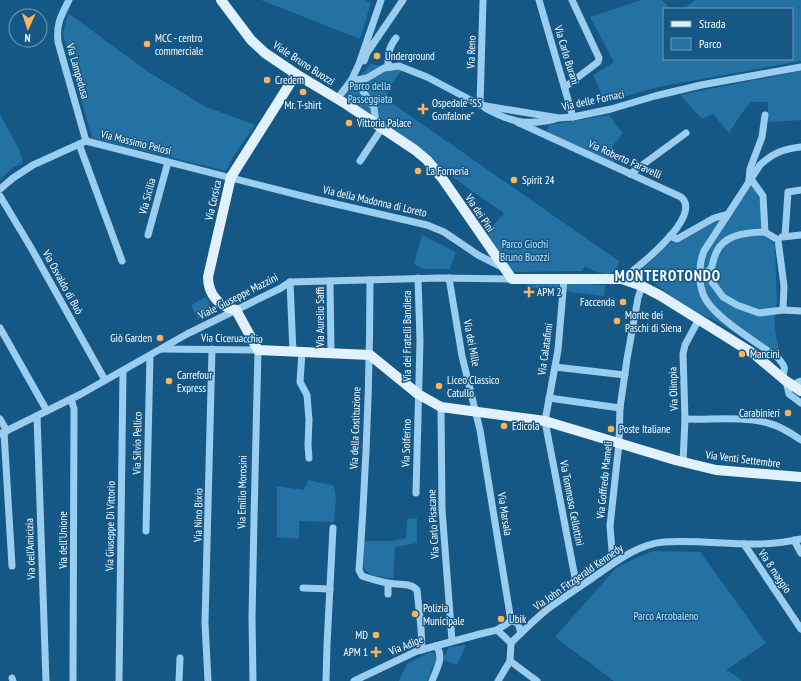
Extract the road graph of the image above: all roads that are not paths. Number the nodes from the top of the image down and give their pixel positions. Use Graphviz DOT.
graph roads {
  1 [pos="71,0"];
  2 [pos="221,0"];
  3 [pos="380,0"];
  4 [pos="403,0"];
  5 [pos="483,0"];
  6 [pos="538,0"];
  7 [pos="572,0"];
  8 [pos="396,38"];
  9 [pos="388,67"];
  10 [pos="801,67"];
  11 [pos="358,70"];
  12 [pos="296,74"];
  13 [pos="367,78"];
  14 [pos="354,81"];
  15 [pos="565,87"];
  16 [pos="337,99"];
  17 [pos="480,105"];
  18 [pos="765,115"];
  19 [pos="573,117"];
  20 [pos="559,118"];
  21 [pos="546,121"];
  22 [pos="517,122"];
  23 [pos="379,126"];
  24 [pos="540,133"];
  25 [pos="686,133"];
  26 [pos="83,143"];
  27 [pos="801,147"];
  28 [pos="168,162"];
  29 [pos="360,162"];
  30 [pos="630,174"];
  31 [pos="231,177"];
  32 [pos="442,178"];
  33 [pos="749,180"];
  34 [pos="0,189"];
  35 [pos="801,190"];
  36 [pos="0,196"];
  37 [pos="728,214"];
  38 [pos="765,232"];
  39 [pos="148,235"];
  40 [pos="801,235"];
  41 [pos="670,236"];
  42 [pos="122,260"];
  43 [pos="504,268"];
  44 [pos="711,269"];
  45 [pos="700,276"];
  46 [pos="418,278"];
  47 [pos="449,278"];
  48 [pos="512,279"];
  49 [pos="564,279"];
  50 [pos="622,279"];
  51 [pos="370,280"];
  52 [pos="330,281"];
  53 [pos="290,282"];
  54 [pos="642,286"];
  55 [pos="236,310"];
  56 [pos="783,310"];
  57 [pos="801,311"];
  58 [pos="698,319"];
  59 [pos="0,328"];
  60 [pos="162,349"];
  61 [pos="212,350"];
  62 [pos="258,350"];
  63 [pos="298,352"];
  64 [pos="331,353"];
  65 [pos="370,355"];
  66 [pos="150,356"];
  67 [pos="554,367"];
  68 [pos="123,370"];
  69 [pos="625,374"];
  70 [pos="105,380"];
  71 [pos="792,383"];
  72 [pos="418,394"];
  73 [pos="549,398"];
  74 [pos="71,399"];
  75 [pos="801,403"];
  76 [pos="441,406"];
  77 [pos="620,408"];
  78 [pos="47,411"];
  79 [pos="475,411"];
  80 [pos="37,416"];
  81 [pos="0,419"];
  82 [pos="685,419"];
  83 [pos="545,421"];
  84 [pos="4,432"];
  85 [pos="801,440"];
  86 [pos="619,443"];
  87 [pos="309,458"];
  88 [pos="683,462"];
  89 [pos="801,477"];
  90 [pos="416,493"];
  91 [pos="333,528"];
  92 [pos="146,531"];
  93 [pos="797,540"];
  94 [pos="744,544"];
  95 [pos="801,553"];
  96 [pos="613,564"];
  97 [pos="12,566"];
  98 [pos="388,583"];
  99 [pos="303,588"];
  100 [pos="577,588"];
  101 [pos="330,589"];
  102 [pos="388,594"];
  103 [pos="511,621"];
  104 [pos="497,630"];
  105 [pos="801,630"];
  106 [pos="521,633"];
  107 [pos="452,641"];
  108 [pos="511,643"];
  109 [pos="436,646"];
  110 [pos="422,650"];
  111 [pos="180,658"];
  112 [pos="510,661"];
  113 [pos="368,674"];
  114 [pos="46,681"];
  115 [pos="74,681"];
  116 [pos="118,681"];
  117 [pos="180,681"];
  118 [pos="208,681"];
  119 [pos="254,681"];
  120 [pos="326,681"];
  121 [pos="354,681"];
  122 [pos="365,681"];
  123 [pos="432,681"];
  124 [pos="498,681"];
  125 [pos="537,681"];
  1 -- 26 [label="street, Via Lampedusa"];
  2 -- 12 [label="main road, Viale Bruno Buozzi"];
  3 -- 11 [label="street"];
  4 -- 11 [label="street"];
  5 -- 17 [label="street, Via Reno"];
  6 -- 15 [label="street, Via Carlo Burani"];
  7 -- 15 [label="street"];
  8 -- 9 [label="street"];
  9 -- 13 [label="street"];
  9 -- 17 [label="street, Via delle Fornaci"];
  10 -- 19 [label="street, Via delle Fornaci"];
  11 -- 13 [label="street"];
  11 -- 14 [label="street"];
  12 -- 16 [label="main road, Viale Bruno Buozzi"];
  12 -- 31 [label="main road, Via Corsica"];
  13 -- 14 [label="street"];
  14 -- 16 [label="street"];
  14 -- 23 [label="street"];
  15 -- 19 [label="street, Via Carlo Burani"];
  16 -- 23 [label="main road, Viale Bruno Buozzi"];
  17 -- 20 [label="street, Via delle Fornaci"];
  17 -- 22 [label="street, Via Roberto Faravelli"];
  18 -- 33 [label="street"];
  19 -- 20 [label="street, Via delle Fornaci"];
  20 -- 21 [label="street"];
  21 -- 22 [label="street"];
  21 -- 24 [label="street"];
  22 -- 24 [label="street, Via Roberto Faravelli"];
  23 -- 29 [label="street"];
  23 -- 32 [label="main road, Viale Bruno Buozzi"];
  24 -- 30 [label="street, Via Roberto Faravelli"];
  25 -- 30 [label="street"];
  26 -- 28 [label="street, Via Massimo Pelosi"];
  26 -- 34 [label="street"];
  26 -- 42 [label="street"];
  27 -- 33 [label="street"];
  28 -- 31 [label="street, Via Massimo Pelosi"];
  28 -- 39 [label="street, Via Sicilia"];
  30 -- 41 [label="street, Via Roberto Faravelli"];
  31 -- 43 [label="street, Via della Madonna di Loreto"];
  31 -- 55 [label="main road, Via Corsica"];
  32 -- 43 [label="main road, Via dei Pini"];
  33 -- 37 [label="street"];
  33 -- 38 [label="street"];
  35 -- 40 [label="street"];
  36 -- 70 [label="street, Via Osvaldo di Buò"];
  37 -- 41 [label="street"];
  37 -- 45 [label="street"];
  38 -- 44 [label="street"];
  38 -- 56 [label="street"];
  41 -- 50 [label="street"];
  43 -- 48 [label="main road, Via dei Pini"];
  44 -- 45 [label="street"];
  44 -- 56 [label="street"];
  45 -- 71 [label="street"];
  46 -- 47 [label="street, Viale Giuseppe Mazzini"];
  46 -- 51 [label="street, Viale Giuseppe Mazzini"];
  46 -- 72 [label="street, Via dei Fratelli Bandiera"];
  47 -- 48 [label="street, Viale Giuseppe Mazzini"];
  47 -- 79 [label="street, Via dei Mille"];
  48 -- 49 [label="main road"];
  49 -- 50 [label="main road"];
  49 -- 67 [label="street, Via Calatafimi"];
  50 -- 54 [label="main road"];
  51 -- 52 [label="street, Viale Giuseppe Mazzini"];
  51 -- 65 [label="street"];
  52 -- 53 [label="street, Viale Giuseppe Mazzini"];
  52 -- 64 [label="street, Via Aurelio Saffi"];
  53 -- 55 [label="street, Viale Giuseppe Mazzini"];
  53 -- 63 [label="street"];
  54 -- 58 [label="main road"];
  54 -- 69 [label="street, Via Goffredo Mameli"];
  55 -- 60 [label="street, Viale Giuseppe Mazzini"];
  55 -- 62 [label="main road"];
  56 -- 57 [label="street"];
  58 -- 71 [label="main road"];
  58 -- 82 [label="street, Via Olimpia"];
  59 -- 78 [label="street"];
  60 -- 61 [label="street, Via Ciceruacchio"];
  60 -- 66 [label="street, Viale Giuseppe Mazzini"];
  61 -- 62 [label="street, Via Ciceruacchio"];
  61 -- 118 [label="street, Via Nino Bixio"];
  62 -- 63 [label="main road, Via Ciceruacchio"];
  62 -- 119 [label="street, Via Emilio Morosini"];
  63 -- 64 [label="main road, Via Ciceruacchio"];
  63 -- 87 [label="street"];
  64 -- 65 [label="main road, Via Ciceruacchio"];
  65 -- 72 [label="main road"];
  65 -- 98 [label="street, Via della Costituzione"];
  66 -- 68 [label="street, Viale Giuseppe Mazzini"];
  66 -- 92 [label="street, Via Silvio Pellico"];
  67 -- 69 [label="street"];
  67 -- 73 [label="street, Via Calatafimi"];
  68 -- 70 [label="street, Viale Giuseppe Mazzini"];
  68 -- 116 [label="street, Via Giuseppe Di Vittorio"];
  69 -- 77 [label="street, Via Goffredo Mameli"];
  70 -- 74 [label="street, Viale Giuseppe Mazzini"];
  71 -- 75 [label="street"];
  72 -- 76 [label="main road"];
  72 -- 90 [label="street, Via Solferino"];
  73 -- 77 [label="street"];
  73 -- 83 [label="street, Via Calatafimi"];
  74 -- 78 [label="street, Viale Giuseppe Mazzini"];
  74 -- 115 [label="street, Via dell'Unione"];
  76 -- 79 [label="main road"];
  76 -- 107 [label="street, Via Carlo Pisacane"];
  77 -- 86 [label="street, Via Goffredo Mameli"];
  78 -- 80 [label="street, Viale Giuseppe Mazzini"];
  79 -- 83 [label="main road"];
  79 -- 103 [label="street, Via Marsala"];
  80 -- 84 [label="street, Viale Giuseppe Mazzini"];
  80 -- 114 [label="street, Via dell'Amicizia"];
  81 -- 84 [label="street"];
  82 -- 85 [label="street"];
  82 -- 88 [label="street, Via Olimpia"];
  83 -- 86 [label="main road, Via Venti Settembre"];
  83 -- 100 [label="street, Via Tommaso Cellottini"];
  84 -- 97 [label="street"];
  86 -- 88 [label="main road, Via Venti Settembre"];
  86 -- 96 [label="street, Via Goffredo Mameli"];
  88 -- 89 [label="main road, Via Venti Settembre"];
  91 -- 101 [label="street"];
  93 -- 94 [label="street, Via John Fitzgerald Kennedy"];
  93 -- 95 [label="street"];
  94 -- 96 [label="street, Via John Fitzgerald Kennedy"];
  94 -- 105 [label="street, Via 8 maggio"];
  96 -- 100 [label="street, Via John Fitzgerald Kennedy"];
  98 -- 102 [label="street"];
  98 -- 110 [label="street, Via della Costituzione"];
  99 -- 101 [label="street"];
  100 -- 106 [label="street, Via John Fitzgerald Kennedy"];
  101 -- 120 [label="street"];
  103 -- 104 [label="street, Via Adige"];
  103 -- 106 [label="street"];
  104 -- 107 [label="street, Via Adige"];
  104 -- 108 [label="street"];
  106 -- 108 [label="street, Via John Fitzgerald Kennedy"];
  107 -- 109 [label="street, Via Adige"];
  108 -- 112 [label="street"];
  109 -- 110 [label="street, Via Adige"];
  109 -- 123 [label="street"];
  110 -- 113 [label="street, Via Adige"];
  111 -- 117 [label="street"];
  112 -- 124 [label="street"];
  112 -- 125 [label="street"];
  113 -- 121 [label="street, Via Adige"];
  113 -- 122 [label="street"];
}
